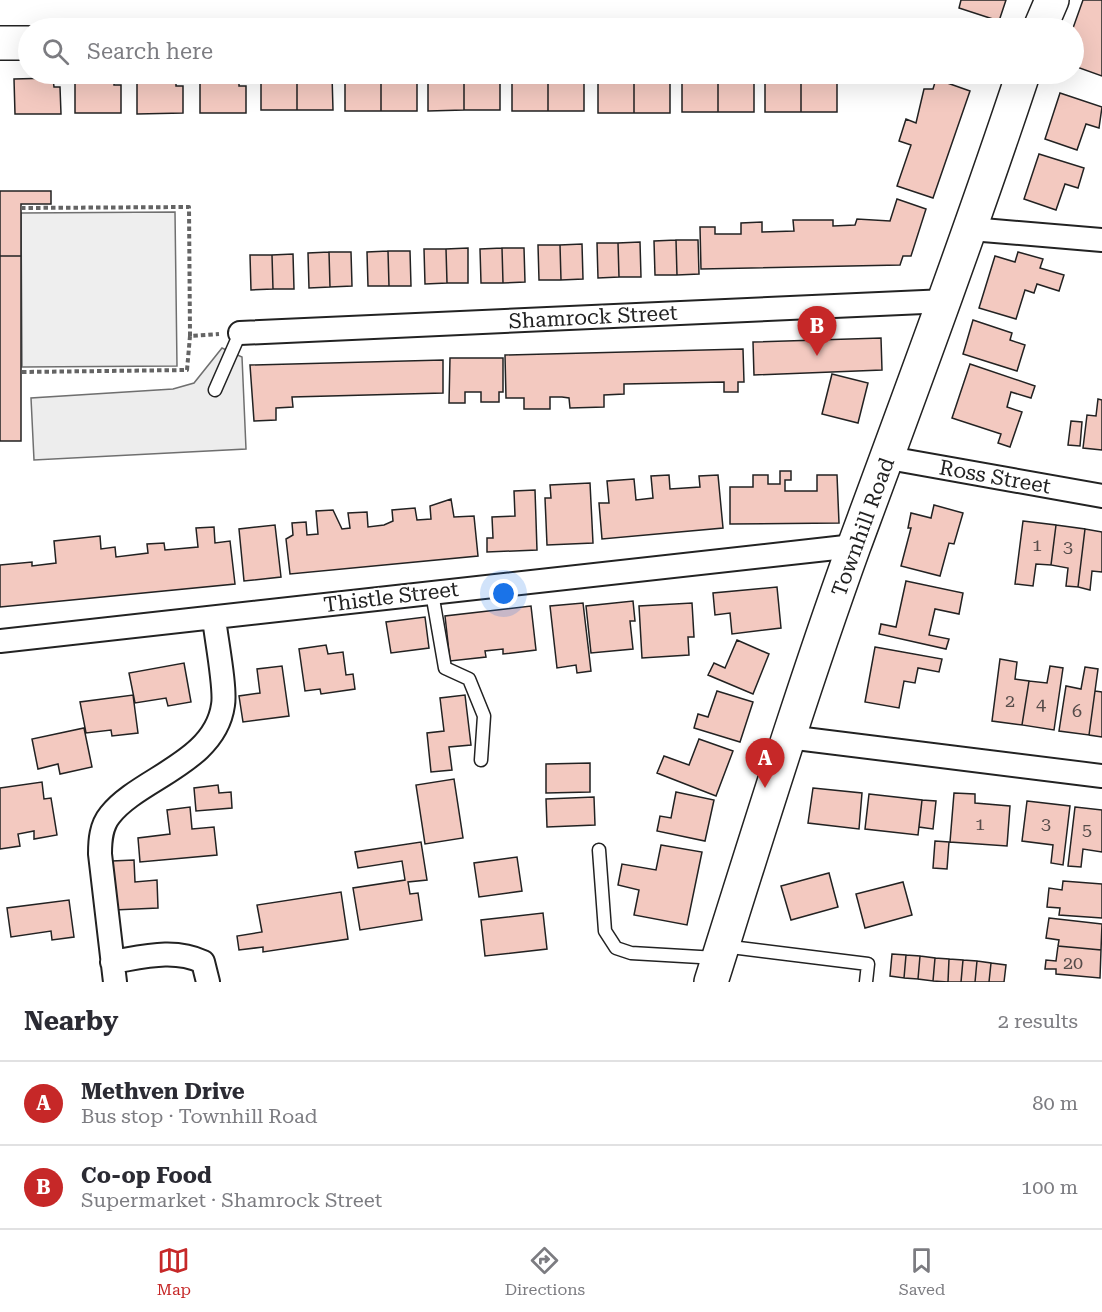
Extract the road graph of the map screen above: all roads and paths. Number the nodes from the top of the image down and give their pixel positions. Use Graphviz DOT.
graph roads {
  1 [pos="1052,0"];
  2 [pos="1044,18"];
  3 [pos="0,43"];
  4 [pos="18,43"];
  5 [pos="1020,84"];
  6 [pos="21,208"];
  7 [pos="971,229"];
  8 [pos="1102,240"];
  9 [pos="946,301"];
  10 [pos="240,333"];
  11 [pos="190,336"];
  12 [pos="22,372"];
  13 [pos="215,390"];
  14 [pos="889,458"];
  15 [pos="1102,496"];
  16 [pos="854,546"];
  17 [pos="432,593"];
  18 [pos="214,618"];
  19 [pos="0,641"];
  20 [pos="788,737"];
  21 [pos="481,760"];
  22 [pos="1102,776"];
  23 [pos="599,850"];
  24 [pos="717,962"];
  25 [pos="113,972"];
  26 [pos="208,982"];
  27 [pos="866,982"];
  1 -- 2 [label="street"];
  3 -- 4 [label="street"];
  5 -- 7 [label="street, Townhill Road"];
  6 -- 11 [label="path"];
  7 -- 8 [label="street"];
  7 -- 9 [label="street, Townhill Road"];
  9 -- 10 [label="street, Shamrock Street"];
  9 -- 14 [label="street, Townhill Road"];
  10 -- 11 [label="path"];
  10 -- 13 [label="lane"];
  11 -- 12 [label="path"];
  14 -- 15 [label="street, Ross Street"];
  14 -- 16 [label="street, Townhill Road"];
  16 -- 17 [label="street, Thistle Street"];
  16 -- 20 [label="street, Townhill Road"];
  17 -- 18 [label="street, Thistle Street"];
  17 -- 21 [label="lane"];
  18 -- 19 [label="street, Thistle Street"];
  18 -- 25 [label="street"];
  20 -- 22 [label="street"];
  20 -- 24 [label="street, Townhill Road"];
  23 -- 24 [label="lane"];
  24 -- 27 [label="lane"];
  25 -- 26 [label="street"];
}
